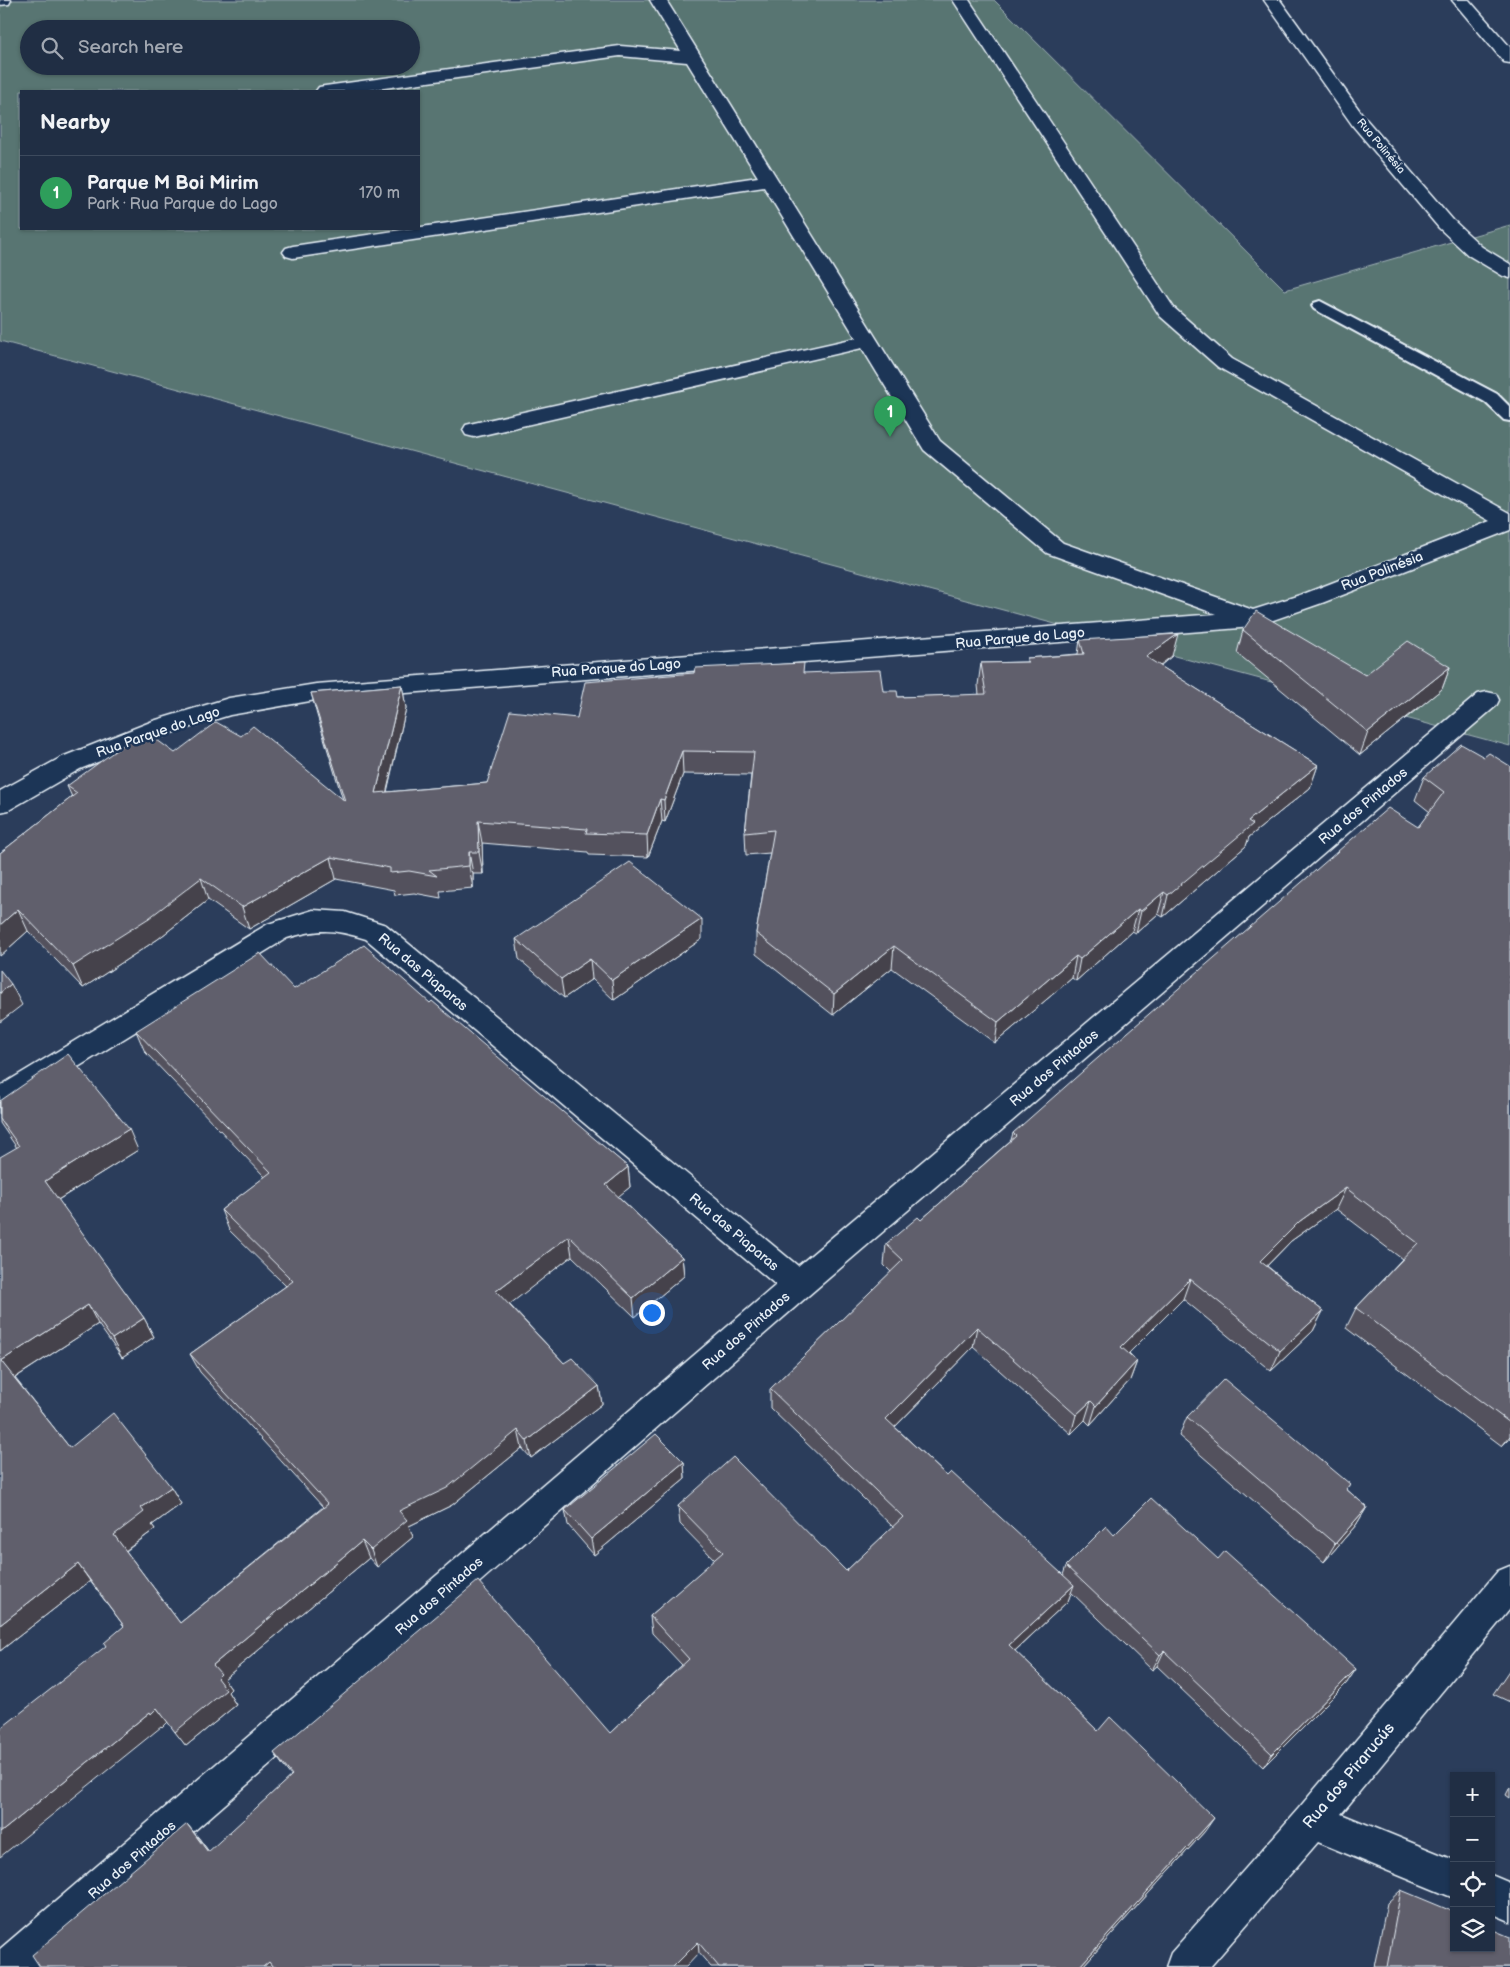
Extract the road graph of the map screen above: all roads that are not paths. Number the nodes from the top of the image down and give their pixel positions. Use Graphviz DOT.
graph roads {
  1 [pos="658,0"];
  2 [pos="961,0"];
  3 [pos="1272,0"];
  4 [pos="1460,0"];
  5 [pos="693,57"];
  6 [pos="1510,58"];
  7 [pos="332,90"];
  8 [pos="769,181"];
  9 [pos="293,252"];
  10 [pos="1510,272"];
  11 [pos="1320,306"];
  12 [pos="868,342"];
  13 [pos="1510,416"];
  14 [pos="474,430"];
  15 [pos="1510,522"];
  16 [pos="1253,619"];
  17 [pos="1487,700"];
  18 [pos="0,803"];
  19 [pos="0,1101"];
  20 [pos="798,1286"];
  21 [pos="1510,1583"];
  22 [pos="1312,1821"];
  23 [pos="1450,1877"];
  24 [pos="1495,1896"];
  25 [pos="1510,1902"];
  26 [pos="9,1967"];
  27 [pos="1185,1967"];
  1 -- 5 [label="street"];
  2 -- 15 [label="street"];
  3 -- 10 [label="street, Rua Polinésia"];
  4 -- 6 [label="street"];
  5 -- 7 [label="street"];
  5 -- 8 [label="street"];
  8 -- 9 [label="street"];
  8 -- 12 [label="street"];
  11 -- 13 [label="lane"];
  12 -- 14 [label="street"];
  12 -- 16 [label="street"];
  15 -- 16 [label="street, Rua Polinésia"];
  16 -- 18 [label="street, Rua Parque do Lago"];
  17 -- 20 [label="street, Rua dos Pintados"];
  19 -- 20 [label="street, Rua das Piaparas"];
  20 -- 26 [label="street, Rua dos Pintados"];
  21 -- 22 [label="street, Rua dos Pirarucús"];
  22 -- 23 [label="street"];
  22 -- 27 [label="street, Rua dos Pirarucús"];
  24 -- 25 [label="street"];
}
